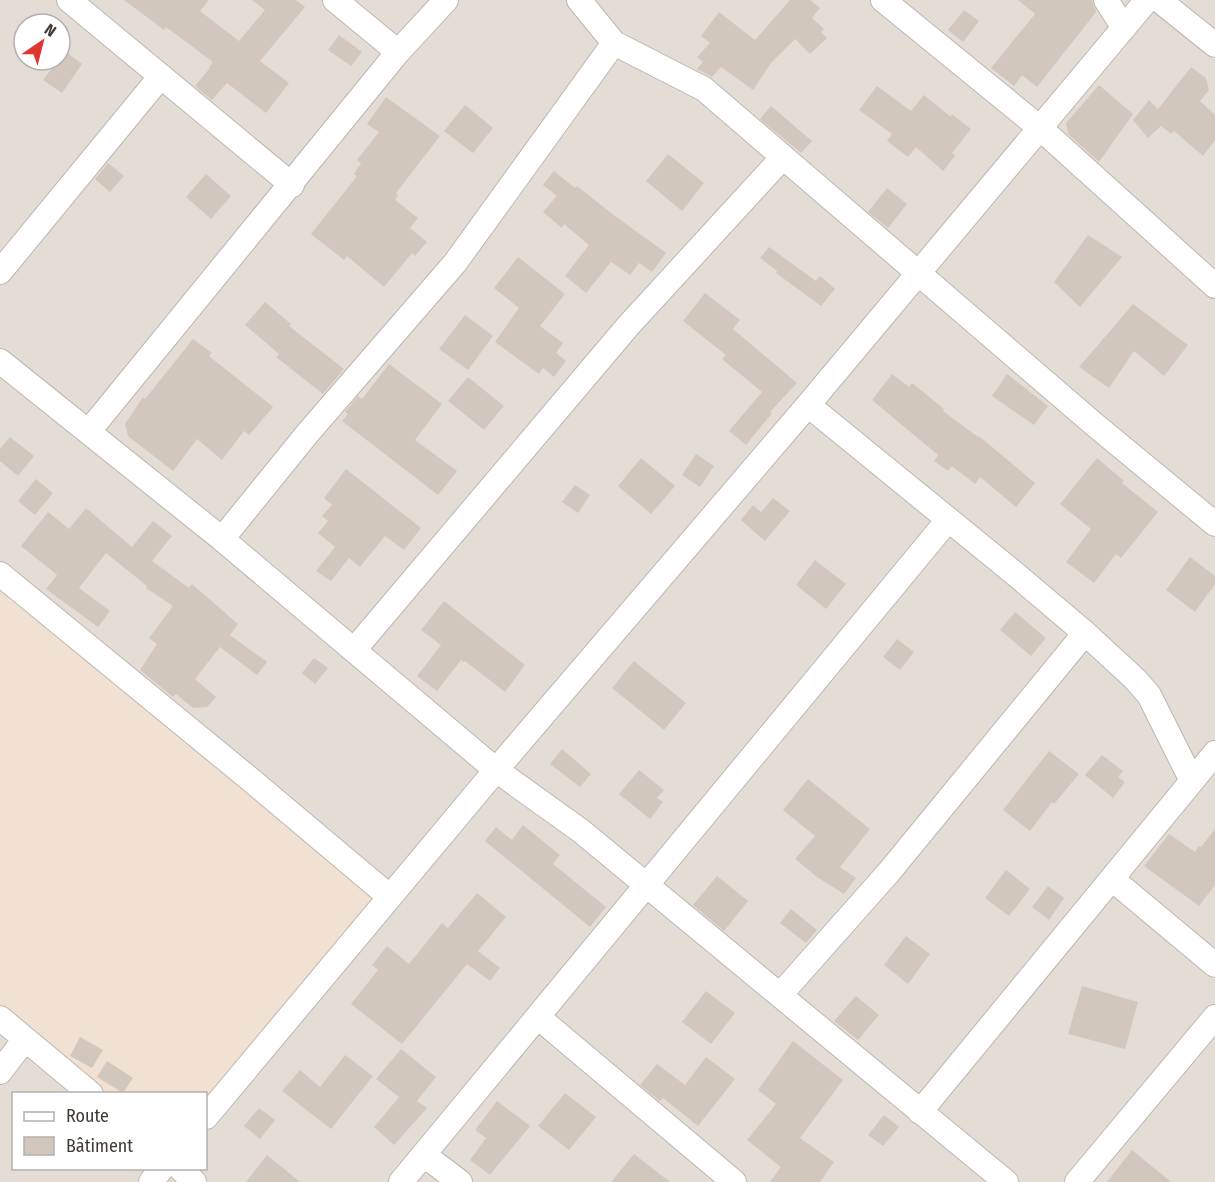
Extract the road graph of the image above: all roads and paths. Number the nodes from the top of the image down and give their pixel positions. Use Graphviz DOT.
graph roads {
  1 [pos="69,0"];
  2 [pos="335,0"];
  3 [pos="446,0"];
  4 [pos="579,0"];
  5 [pos="883,0"];
  6 [pos="1106,0"];
  7 [pos="1147,0"];
  8 [pos="1159,0"];
  9 [pos="1124,28"];
  10 [pos="614,44"];
  11 [pos="1215,45"];
  12 [pos="398,52"];
  13 [pos="161,76"];
  14 [pos="1040,128"];
  15 [pos="783,157"];
  16 [pos="292,185"];
  17 [pos="0,272"];
  18 [pos="920,272"];
  19 [pos="1215,285"];
  20 [pos="0,361"];
  21 [pos="808,405"];
  22 [pos="89,431"];
  23 [pos="948,520"];
  24 [pos="1215,524"];
  25 [pos="222,539"];
  26 [pos="0,574"];
  27 [pos="1085,633"];
  28 [pos="354,650"];
  29 [pos="1215,753"];
  30 [pos="496,770"];
  31 [pos="1192,781"];
  32 [pos="1112,879"];
  33 [pos="646,887"];
  34 [pos="390,897"];
  35 [pos="1215,965"];
  36 [pos="780,995"];
  37 [pos="538,1017"];
  38 [pos="1215,1017"];
  39 [pos="0,1018"];
  40 [pos="25,1039"];
  41 [pos="0,1072"];
  42 [pos="89,1092"];
  43 [pos="920,1112"];
  44 [pos="207,1116"];
  45 [pos="424,1155"];
  46 [pos="160,1170"];
  47 [pos="182,1170"];
  48 [pos="151,1182"];
  49 [pos="194,1182"];
  50 [pos="401,1182"];
  51 [pos="460,1182"];
  52 [pos="734,1182"];
  53 [pos="1006,1182"];
  54 [pos="1077,1182"];
  1 -- 13 [label="street"];
  2 -- 12 [label="street"];
  3 -- 12 [label="street"];
  4 -- 10 [label="street"];
  5 -- 14 [label="street"];
  6 -- 9 [label="street"];
  7 -- 9 [label="street"];
  8 -- 11 [label="street"];
  9 -- 14 [label="street"];
  10 -- 15 [label="street"];
  10 -- 25 [label="street"];
  12 -- 16 [label="street"];
  13 -- 16 [label="street"];
  13 -- 17 [label="street"];
  14 -- 18 [label="street"];
  14 -- 19 [label="street"];
  15 -- 18 [label="street"];
  15 -- 28 [label="street"];
  16 -- 22 [label="street"];
  18 -- 21 [label="street"];
  18 -- 24 [label="street"];
  20 -- 22 [label="street"];
  21 -- 23 [label="street"];
  21 -- 30 [label="street"];
  22 -- 25 [label="street"];
  23 -- 27 [label="street"];
  23 -- 33 [label="street"];
  25 -- 28 [label="street"];
  26 -- 34 [label="street"];
  27 -- 31 [label="street"];
  27 -- 36 [label="street"];
  28 -- 30 [label="street"];
  29 -- 31 [label="street"];
  30 -- 33 [label="street"];
  30 -- 34 [label="street"];
  31 -- 32 [label="street"];
  32 -- 35 [label="street"];
  32 -- 43 [label="street"];
  33 -- 36 [label="street"];
  33 -- 37 [label="street"];
  34 -- 44 [label="street"];
  36 -- 43 [label="street"];
  37 -- 45 [label="street"];
  37 -- 52 [label="street"];
  38 -- 54 [label="street"];
  39 -- 40 [label="street"];
  40 -- 41 [label="street"];
  40 -- 42 [label="street"];
  43 -- 53 [label="street"];
  45 -- 50 [label="street"];
  45 -- 51 [label="street"];
  46 -- 48 [label="street"];
  47 -- 49 [label="street"];
}
